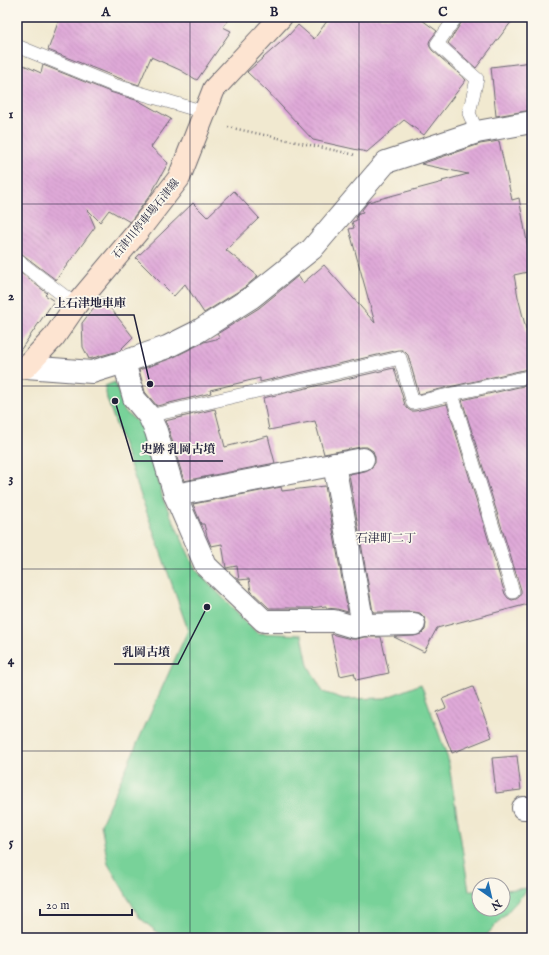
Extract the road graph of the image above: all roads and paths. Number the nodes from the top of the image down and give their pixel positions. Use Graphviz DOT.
graph roads {
  1 [pos="281,17"];
  2 [pos="456,17"];
  3 [pos="17,46"];
  4 [pos="203,117"];
  5 [pos="532,122"];
  6 [pos="477,132"];
  7 [pos="386,162"];
  8 [pos="17,260"];
  9 [pos="76,305"];
  10 [pos="124,362"];
  11 [pos="22,367"];
  12 [pos="532,376"];
  13 [pos="452,394"];
  14 [pos="150,416"];
  15 [pos="363,459"];
  16 [pos="334,464"];
  17 [pos="175,495"];
  18 [pos="513,592"];
  19 [pos="414,624"];
  20 [pos="363,625"];
  1 -- 4 [label="main road, 石津川停車場石津線"];
  2 -- 6 [label="lane"];
  3 -- 4 [label="lane"];
  4 -- 7 [label="path"];
  4 -- 9 [label="main road, 石津川停車場石津線"];
  5 -- 6 [label="street"];
  6 -- 7 [label="street"];
  7 -- 10 [label="street"];
  8 -- 9 [label="lane"];
  9 -- 11 [label="main road, 石津川停車場石津線"];
  10 -- 11 [label="street"];
  10 -- 14 [label="street"];
  12 -- 13 [label="lane"];
  13 -- 14 [label="lane"];
  13 -- 18 [label="lane"];
  14 -- 17 [label="street"];
  15 -- 16 [label="street"];
  16 -- 17 [label="street"];
  16 -- 20 [label="street"];
  17 -- 20 [label="street"];
  19 -- 20 [label="street"];
}
